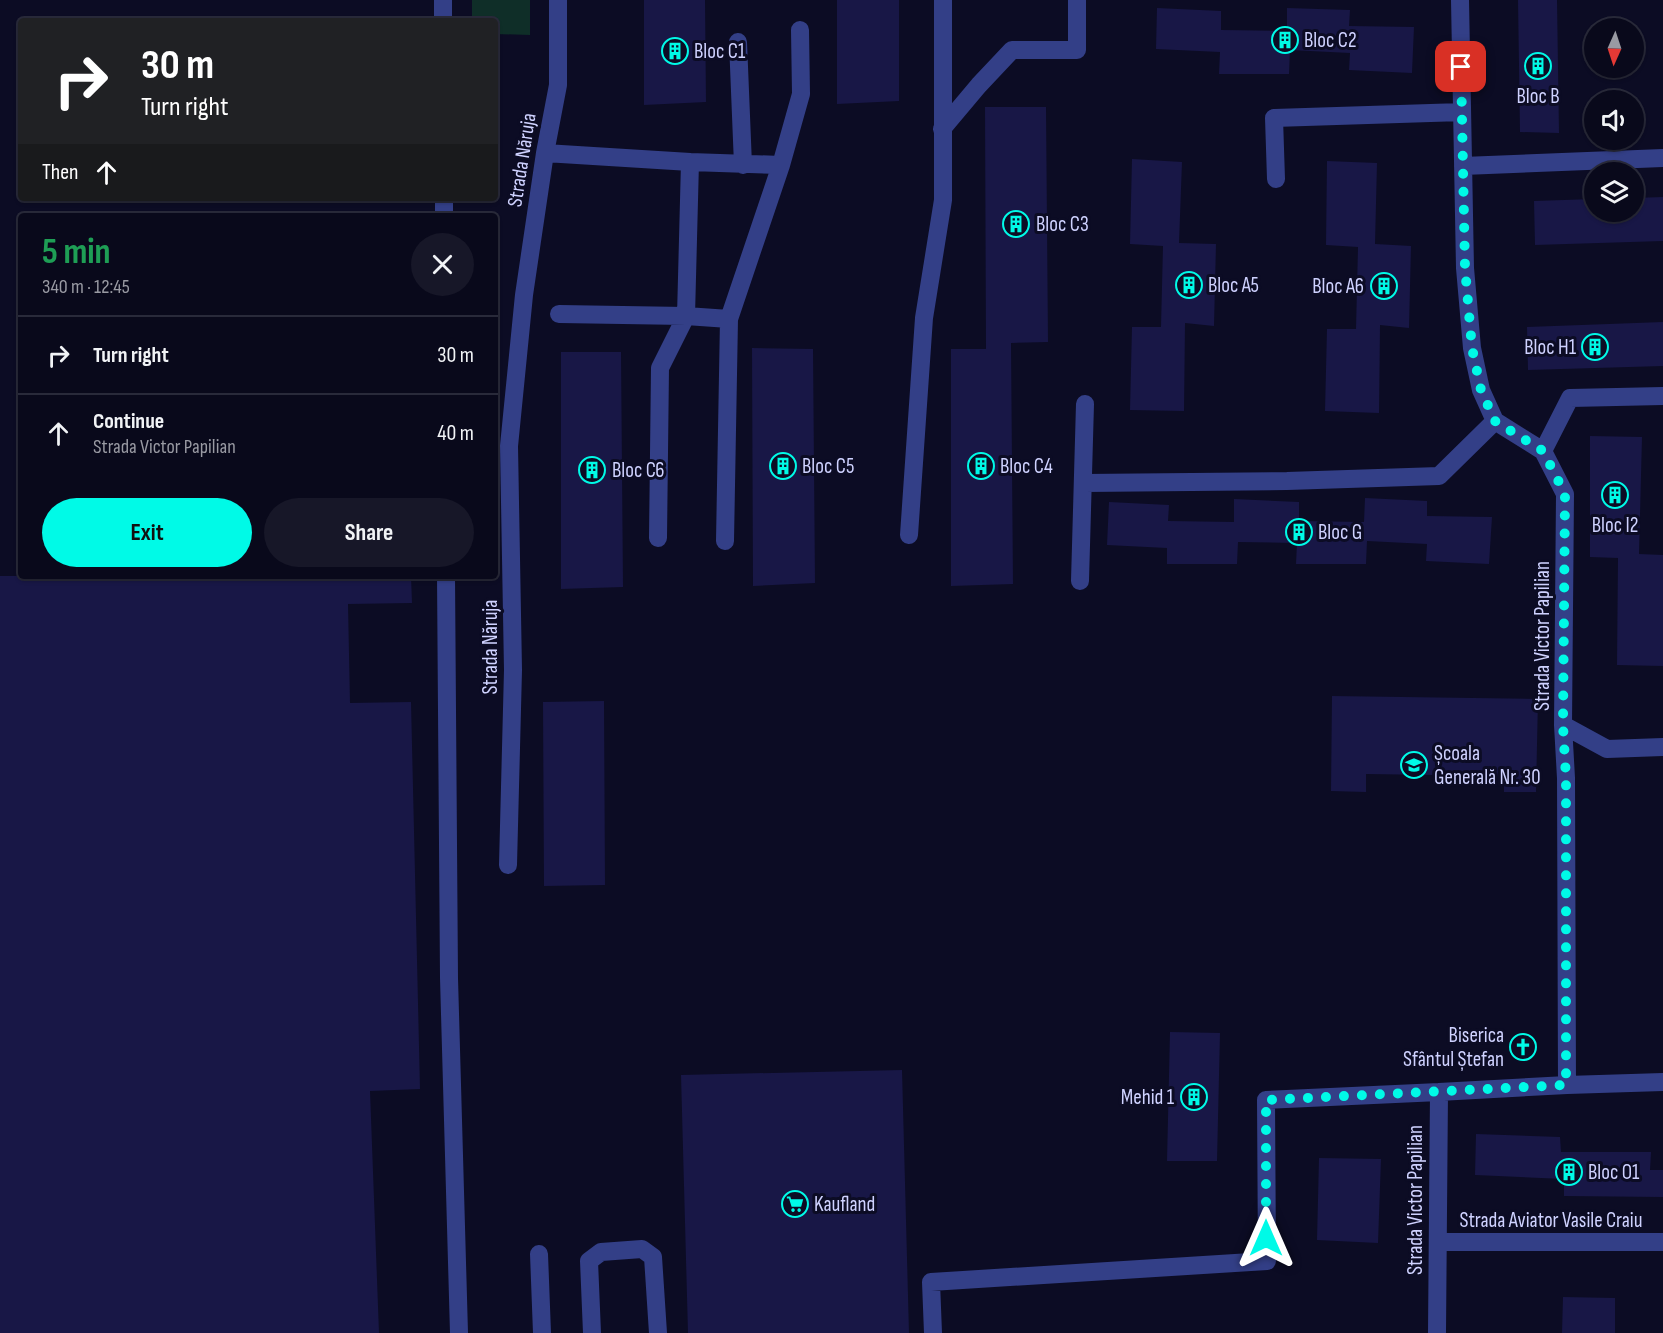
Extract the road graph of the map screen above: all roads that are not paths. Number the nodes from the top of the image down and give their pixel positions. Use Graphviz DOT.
graph roads {
  1 [pos="443,0"];
  2 [pos="558,0"];
  3 [pos="943,0"];
  4 [pos="1077,0"];
  5 [pos="1460,0"];
  6 [pos="443,18"];
  7 [pos="800,30"];
  8 [pos="738,42"];
  9 [pos="1462,112"];
  10 [pos="942,129"];
  11 [pos="545,153"];
  12 [pos="1663,158"];
  13 [pos="690,162"];
  14 [pos="743,165"];
  15 [pos="781,165"];
  16 [pos="1463,166"];
  17 [pos="1276,179"];
  18 [pos="559,315"];
  19 [pos="686,316"];
  20 [pos="729,319"];
  21 [pos="1663,396"];
  22 [pos="1085,404"];
  23 [pos="1495,421"];
  24 [pos="1543,451"];
  25 [pos="1084,483"];
  26 [pos="909,535"];
  27 [pos="658,538"];
  28 [pos="725,541"];
  29 [pos="446,579"];
  30 [pos="1080,581"];
  31 [pos="1563,725"];
  32 [pos="1663,747"];
  33 [pos="508,865"];
  34 [pos="1663,1082"];
  35 [pos="1566,1085"];
  36 [pos="1438,1092"];
  37 [pos="1438,1242"];
  38 [pos="1663,1242"];
  39 [pos="539,1254"];
  40 [pos="459,1333"];
  41 [pos="542,1333"];
  42 [pos="592,1333"];
  43 [pos="658,1333"];
  44 [pos="933,1333"];
  45 [pos="1437,1333"];
  1 -- 6 [label="street"];
  2 -- 11 [label="street, Strada Năruja"];
  3 -- 10 [label="street"];
  4 -- 10 [label="street"];
  5 -- 9 [label="street"];
  7 -- 15 [label="street"];
  8 -- 14 [label="street"];
  9 -- 16 [label="street"];
  9 -- 17 [label="street"];
  10 -- 26 [label="street"];
  11 -- 13 [label="street"];
  11 -- 33 [label="street, Strada Năruja"];
  12 -- 16 [label="street"];
  13 -- 14 [label="street"];
  13 -- 19 [label="street"];
  14 -- 15 [label="street"];
  15 -- 20 [label="street"];
  16 -- 23 [label="street"];
  18 -- 19 [label="street"];
  19 -- 20 [label="street"];
  19 -- 27 [label="street"];
  20 -- 28 [label="street"];
  21 -- 24 [label="street"];
  22 -- 25 [label="street"];
  23 -- 24 [label="street"];
  23 -- 25 [label="street"];
  24 -- 31 [label="street, Strada Victor Papilian"];
  25 -- 30 [label="street"];
  29 -- 40 [label="street"];
  31 -- 32 [label="street"];
  31 -- 35 [label="street, Strada Victor Papilian"];
  34 -- 35 [label="street"];
  35 -- 36 [label="street"];
  36 -- 37 [label="street, Strada Victor Papilian"];
  36 -- 44 [label="street"];
  37 -- 38 [label="street, Strada Aviator Vasile Craiu"];
  37 -- 45 [label="street, Strada Victor Papilian"];
  39 -- 41 [label="street"];
  42 -- 43 [label="street"];
}
